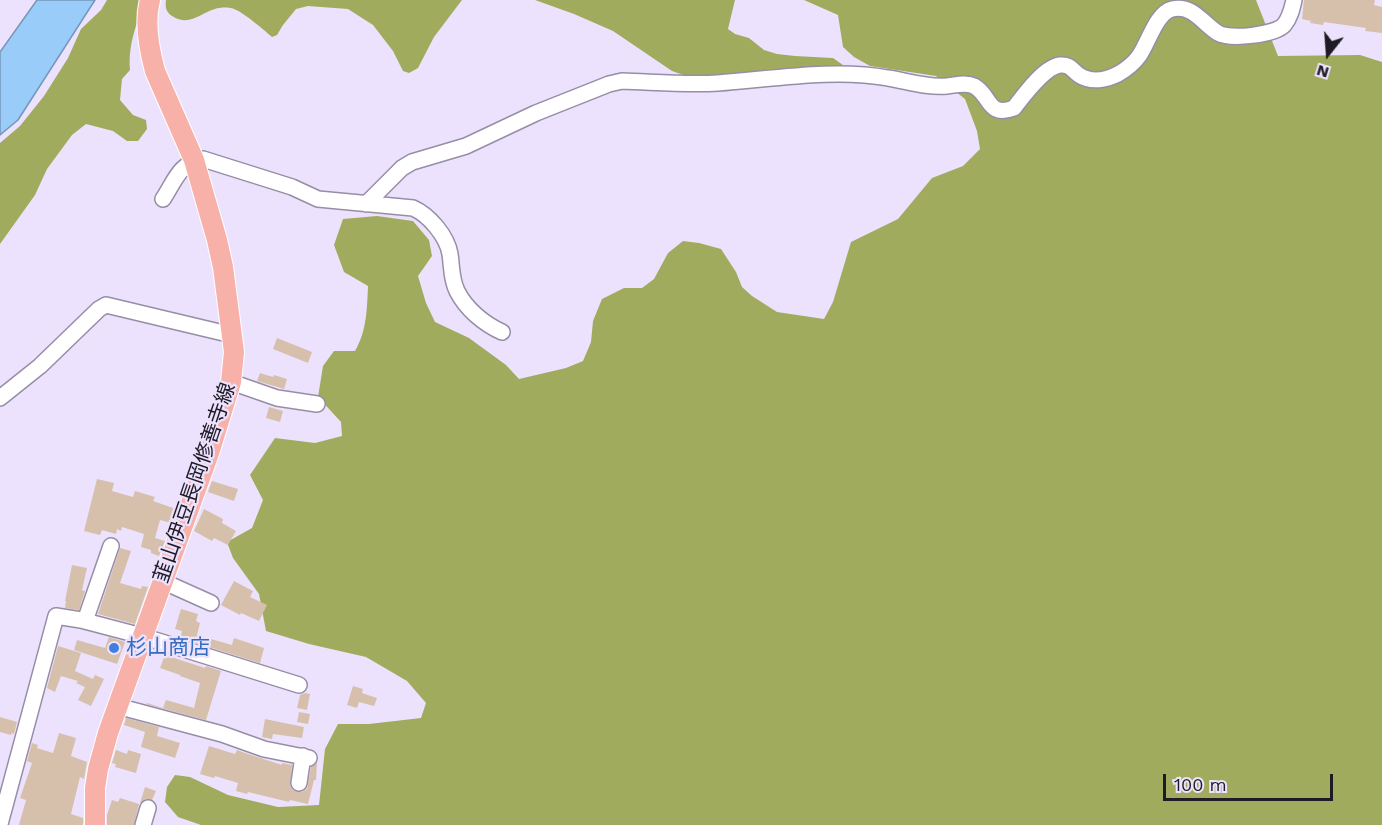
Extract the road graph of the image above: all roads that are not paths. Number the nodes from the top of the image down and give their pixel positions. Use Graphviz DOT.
graph roads {
  1 [pos="150,0"];
  2 [pos="1294,0"];
  3 [pos="194,160"];
  4 [pos="163,199"];
  5 [pos="366,204"];
  6 [pos="502,332"];
  7 [pos="238,345"];
  8 [pos="231,382"];
  9 [pos="0,398"];
  10 [pos="317,404"];
  11 [pos="111,546"];
  12 [pos="162,581"];
  13 [pos="211,603"];
  14 [pos="85,621"];
  15 [pos="142,636"];
  16 [pos="298,685"];
  17 [pos="117,706"];
  18 [pos="298,783"];
  19 [pos="148,808"];
  20 [pos="0,824"];
  21 [pos="95,825"];
  22 [pos="142,825"];
  1 -- 3 [label="main road, 韮山伊豆長岡修善寺線"];
  2 -- 5 [label="street"];
  3 -- 4 [label="street"];
  3 -- 5 [label="street"];
  3 -- 7 [label="main road, 韮山伊豆長岡修善寺線"];
  5 -- 6 [label="street"];
  7 -- 8 [label="main road, 韮山伊豆長岡修善寺線"];
  7 -- 9 [label="street"];
  8 -- 10 [label="street"];
  8 -- 12 [label="main road, 韮山伊豆長岡修善寺線"];
  11 -- 14 [label="street"];
  12 -- 13 [label="street"];
  12 -- 15 [label="main road, 韮山伊豆長岡修善寺線"];
  14 -- 15 [label="street"];
  14 -- 20 [label="street"];
  15 -- 16 [label="street"];
  15 -- 17 [label="main road, 韮山伊豆長岡修善寺線"];
  17 -- 18 [label="street"];
  17 -- 21 [label="main road, 韮山伊豆長岡修善寺線"];
  19 -- 22 [label="street"];
}
